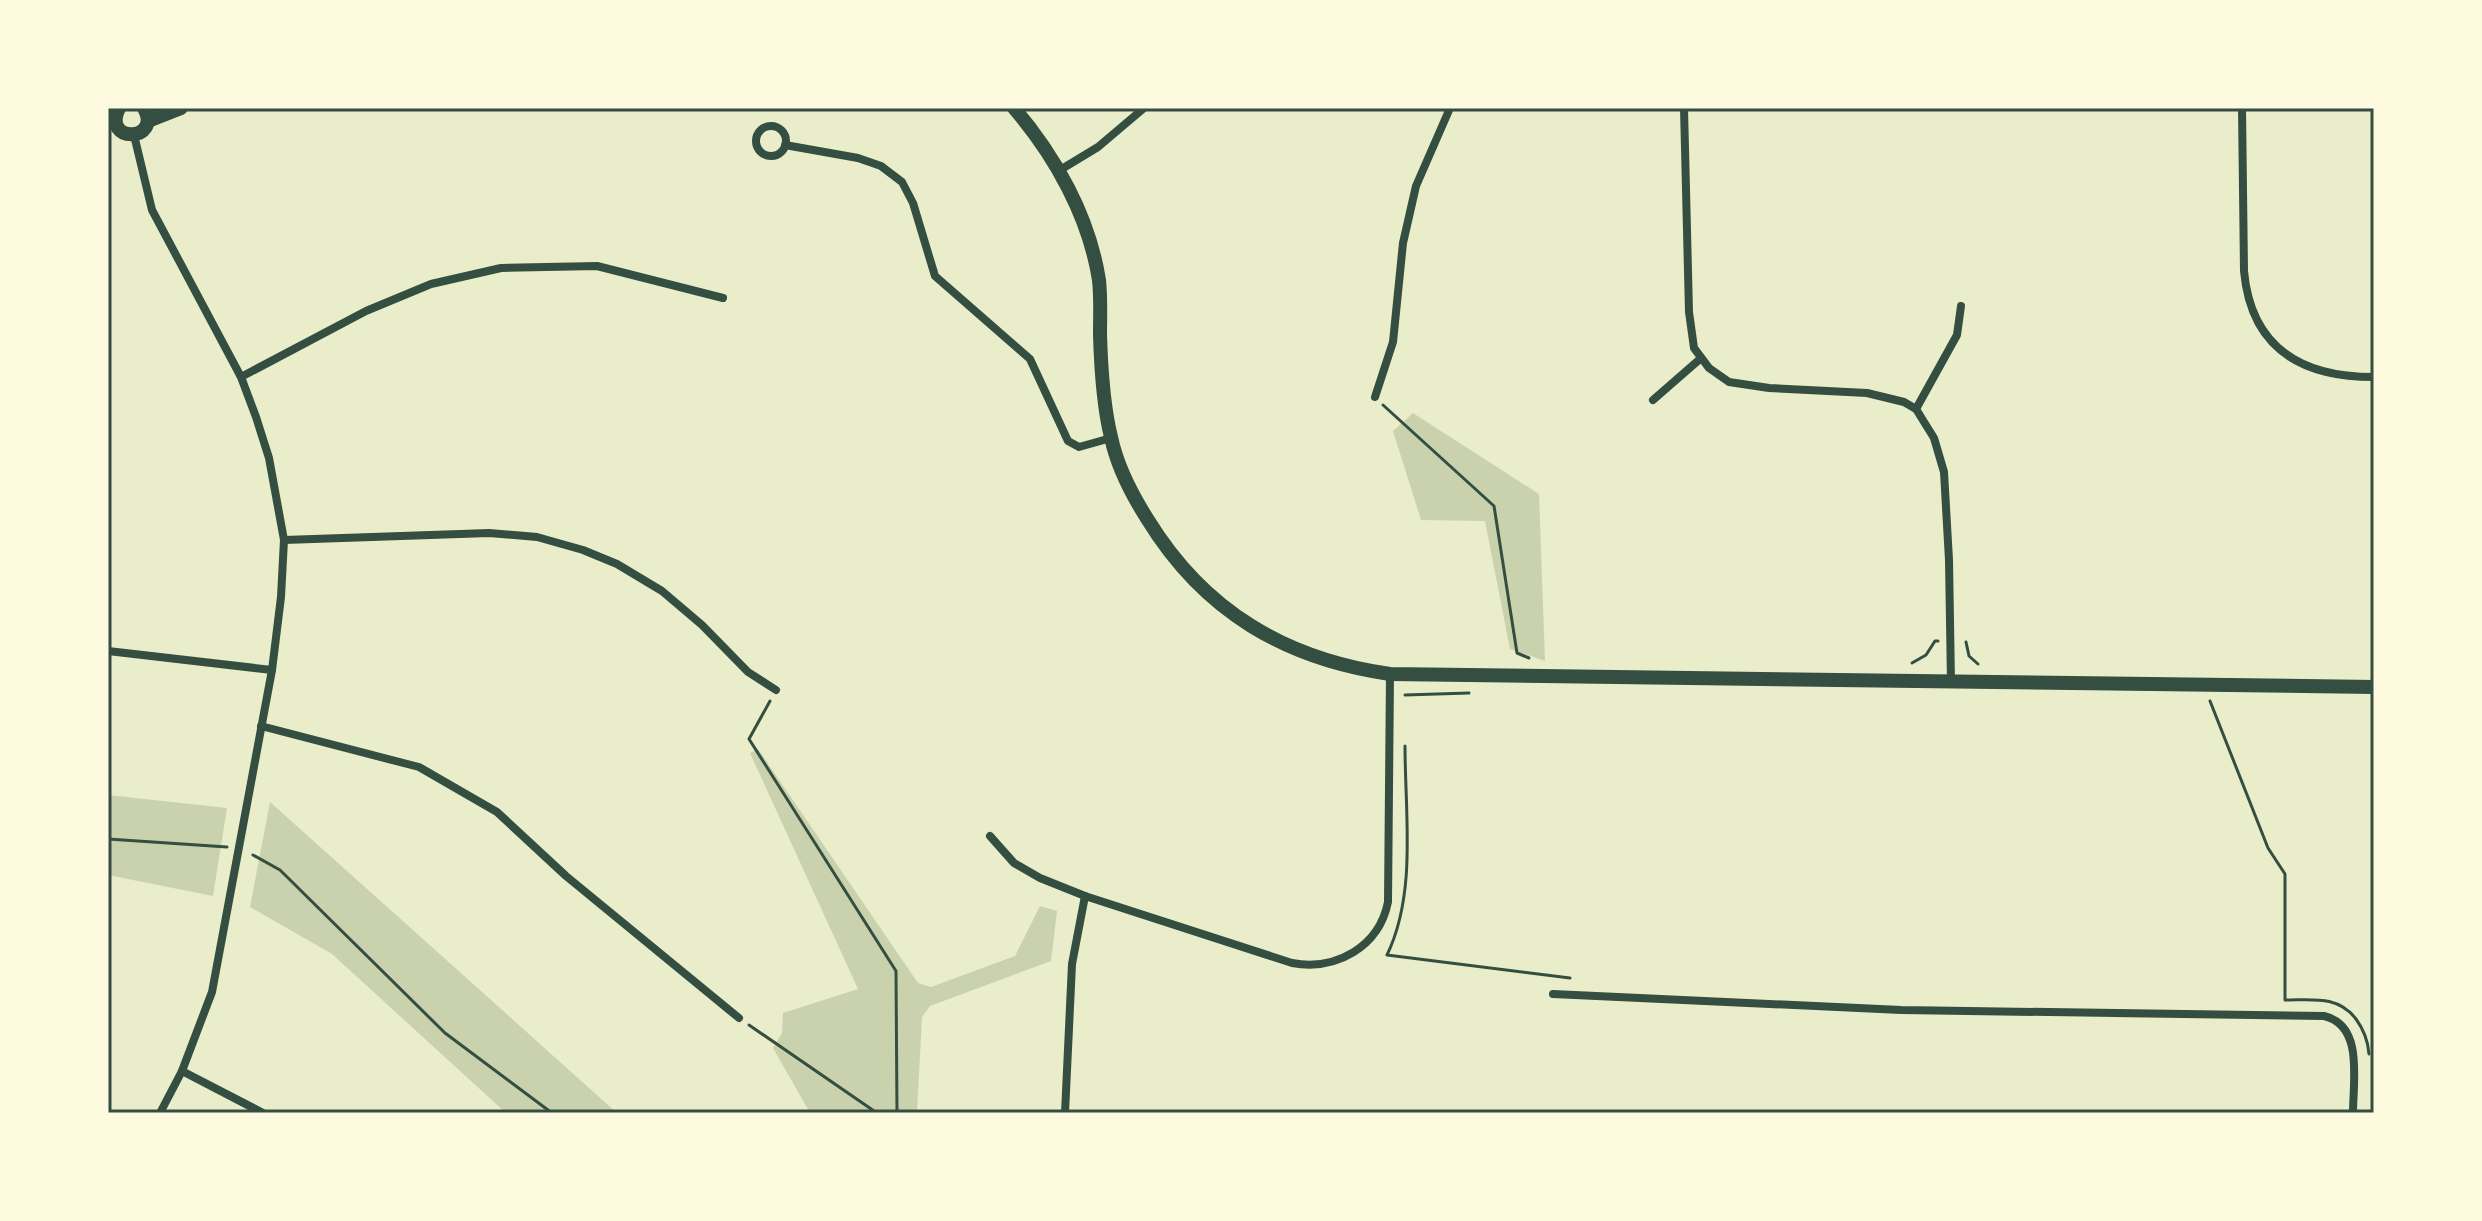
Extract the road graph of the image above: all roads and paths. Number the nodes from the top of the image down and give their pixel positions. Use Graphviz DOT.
graph roads {
  1 [pos="181,108"];
  2 [pos="1014,108"];
  3 [pos="1144,108"];
  4 [pos="1450,108"];
  5 [pos="1684,108"];
  6 [pos="2242,108"];
  7 [pos="113,115"];
  8 [pos="146,115"];
  9 [pos="134,135"];
  10 [pos="785,145"];
  11 [pos="1060,170"];
  12 [pos="723,298"];
  13 [pos="1961,306"];
  14 [pos="1700,359"];
  15 [pos="241,377"];
  16 [pos="2374,377"];
  17 [pos="1375,397"];
  18 [pos="1653,400"];
  19 [pos="1916,409"];
  20 [pos="1111,438"];
  21 [pos="284,540"];
  22 [pos="1951,641"];
  23 [pos="108,651"];
  24 [pos="1540,663"];
  25 [pos="1908,664"];
  26 [pos="1983,665"];
  27 [pos="272,670"];
  28 [pos="1390,674"];
  29 [pos="1951,683"];
  30 [pos="2374,687"];
  31 [pos="776,690"];
  32 [pos="1475,693"];
  33 [pos="2224,701"];
  34 [pos="1405,708"];
  35 [pos="261,726"];
  36 [pos="1405,735"];
  37 [pos="990,836"];
  38 [pos="108,839"];
  39 [pos="240,848"];
  40 [pos="1085,896"];
  41 [pos="1570,978"];
  42 [pos="1553,994"];
  43 [pos="739,1018"];
  44 [pos="2369,1062"];
  45 [pos="182,1071"];
  46 [pos="160,1113"];
  47 [pos="263,1113"];
  48 [pos="552,1113"];
  49 [pos="877,1113"];
  50 [pos="897,1113"];
  51 [pos="1065,1113"];
  52 [pos="2353,1113"];
  1 -- 8 [label="street"];
  2 -- 11 [label="street"];
  3 -- 11 [label="street"];
  4 -- 17 [label="street"];
  5 -- 14 [label="street"];
  6 -- 16 [label="street"];
  7 -- 9 [label="street"];
  8 -- 9 [label="street"];
  9 -- 15 [label="street"];
  10 -- 20 [label="street"];
  11 -- 20 [label="street"];
  12 -- 15 [label="street"];
  13 -- 19 [label="street"];
  14 -- 18 [label="street"];
  14 -- 19 [label="street"];
  15 -- 21 [label="street"];
  17 -- 24 [label="path"];
  19 -- 22 [label="street"];
  20 -- 28 [label="street"];
  21 -- 27 [label="street"];
  21 -- 31 [label="street"];
  22 -- 25 [label="path"];
  22 -- 26 [label="path"];
  22 -- 29 [label="street"];
  23 -- 27 [label="street"];
  27 -- 35 [label="street"];
  28 -- 29 [label="street"];
  28 -- 40 [label="street"];
  29 -- 30 [label="street"];
  31 -- 50 [label="path"];
  32 -- 34 [label="path"];
  33 -- 44 [label="path"];
  35 -- 39 [label="street"];
  35 -- 43 [label="street"];
  36 -- 41 [label="path"];
  37 -- 40 [label="street"];
  38 -- 39 [label="path"];
  39 -- 45 [label="street"];
  39 -- 48 [label="path"];
  40 -- 51 [label="street"];
  42 -- 52 [label="street"];
  43 -- 49 [label="path"];
  45 -- 46 [label="street"];
  45 -- 47 [label="street"];
}
